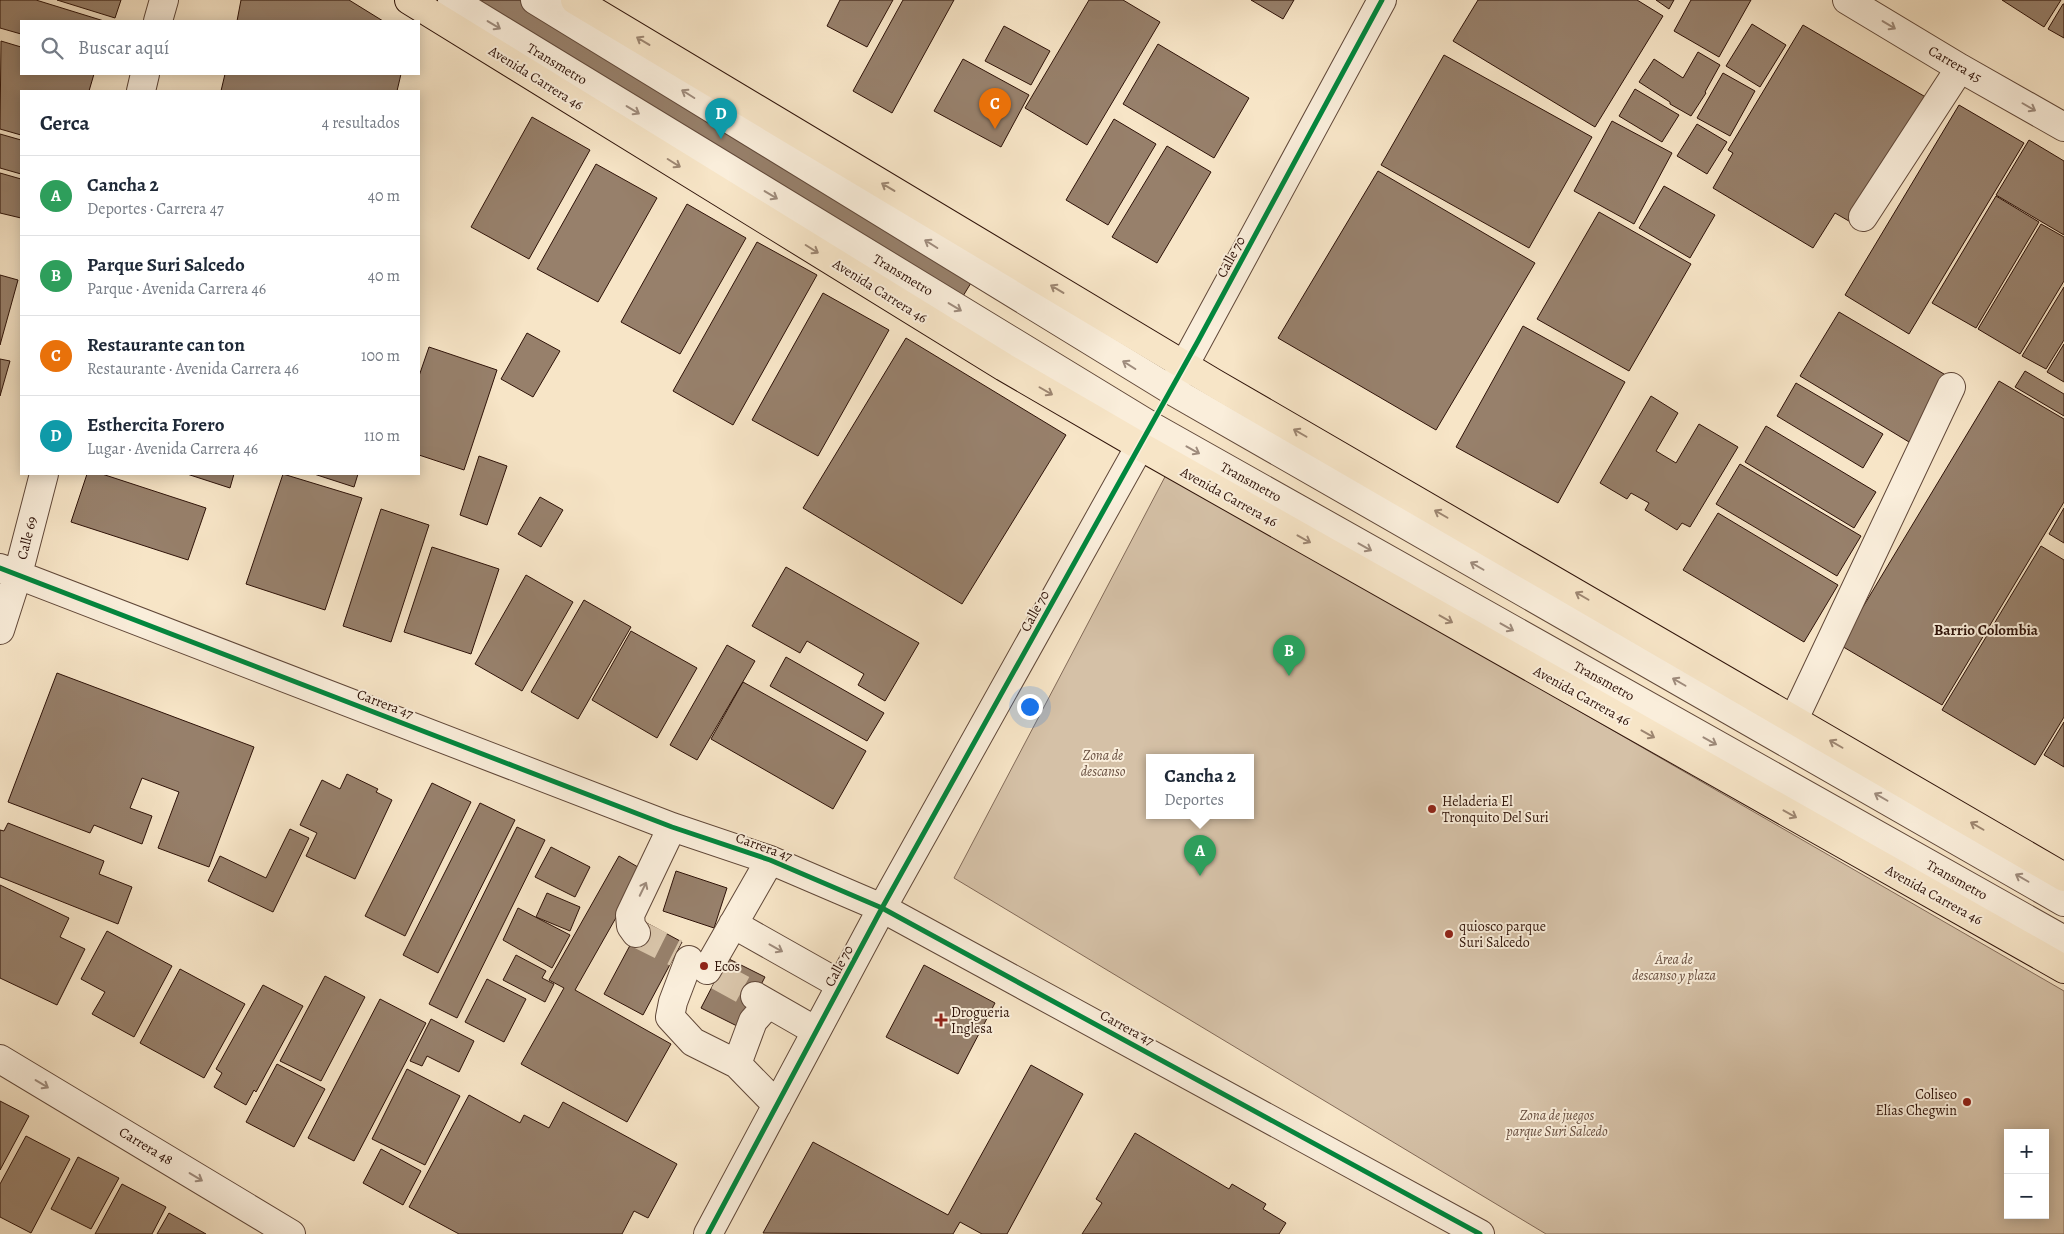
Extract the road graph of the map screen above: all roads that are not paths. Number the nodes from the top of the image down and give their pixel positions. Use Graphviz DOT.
graph roads {
  1 [pos="164,0"];
  2 [pos="409,0"];
  3 [pos="452,0"];
  4 [pos="535,0"];
  5 [pos="575,0"];
  6 [pos="1382,0"];
  7 [pos="1847,0"];
  8 [pos="158,20"];
  9 [pos="1960,68"];
  10 [pos="145,75"];
  11 [pos="141,90"];
  12 [pos="2064,127"];
  13 [pos="1863,217"];
  14 [pos="1185,365"];
  15 [pos="1951,387"];
  16 [pos="1171,390"];
  17 [pos="1146,436"];
  18 [pos="44,475"];
  19 [pos="9,571"];
  20 [pos="0,630"];
  21 [pos="1794,719"];
  22 [pos="672,827"];
  23 [pos="770,860"];
  24 [pos="2064,877"];
  25 [pos="2064,902"];
  26 [pos="882,908"];
  27 [pos="733,924"];
  28 [pos="636,933"];
  29 [pos="2064,940"];
  30 [pos="2064,968"];
  31 [pos="841,985"];
  32 [pos="816,1031"];
  33 [pos="0,1059"];
  34 [pos="737,1064"];
  35 [pos="777,1105"];
  36 [pos="292,1234"];
  37 [pos="708,1234"];
  38 [pos="1480,1234"];
  1 -- 8 [label="street"];
  2 -- 17 [label="main road, Avenida Carrera 46, one-way"];
  3 -- 17 [label="street, Transmetro, one-way"];
  16 -- 4 [label="street, one-way"];
  14 -- 5 [label="main road, one-way"];
  6 -- 14 [label="street, Calle 70"];
  7 -- 9 [label="street, Carrera 45, one-way"];
  9 -- 12 [label="street, Carrera 45, one-way"];
  9 -- 13 [label="street"];
  10 -- 11 [label="street"];
  14 -- 16 [label="street, Calle 70"];
  21 -- 14 [label="main road, one-way"];
  15 -- 21 [label="street"];
  16 -- 17 [label="street, Calle 70"];
  25 -- 16 [label="street, one-way"];
  17 -- 26 [label="street, Calle 70"];
  17 -- 29 [label="street, Transmetro, one-way"];
  17 -- 30 [label="main road, Avenida Carrera 46, one-way"];
  18 -- 19 [label="street, Calle 69"];
  19 -- 20 [label="street, Calle 69"];
  19 -- 22 [label="street, Carrera 47"];
  24 -- 21 [label="main road, one-way"];
  22 -- 23 [label="street, Carrera 47"];
  28 -- 22 [label="street, one-way"];
  23 -- 26 [label="street, Carrera 47"];
  23 -- 27 [label="street"];
  26 -- 31 [label="street, Calle 70"];
  26 -- 38 [label="street, Carrera 47"];
  27 -- 31 [label="street, one-way"];
  27 -- 34 [label="street"];
  31 -- 32 [label="street, Calle 70"];
  32 -- 34 [label="street"];
  32 -- 35 [label="street, Calle 70"];
  33 -- 36 [label="street, Carrera 48, one-way"];
  34 -- 35 [label="street"];
  35 -- 37 [label="street, Calle 70"];
}
